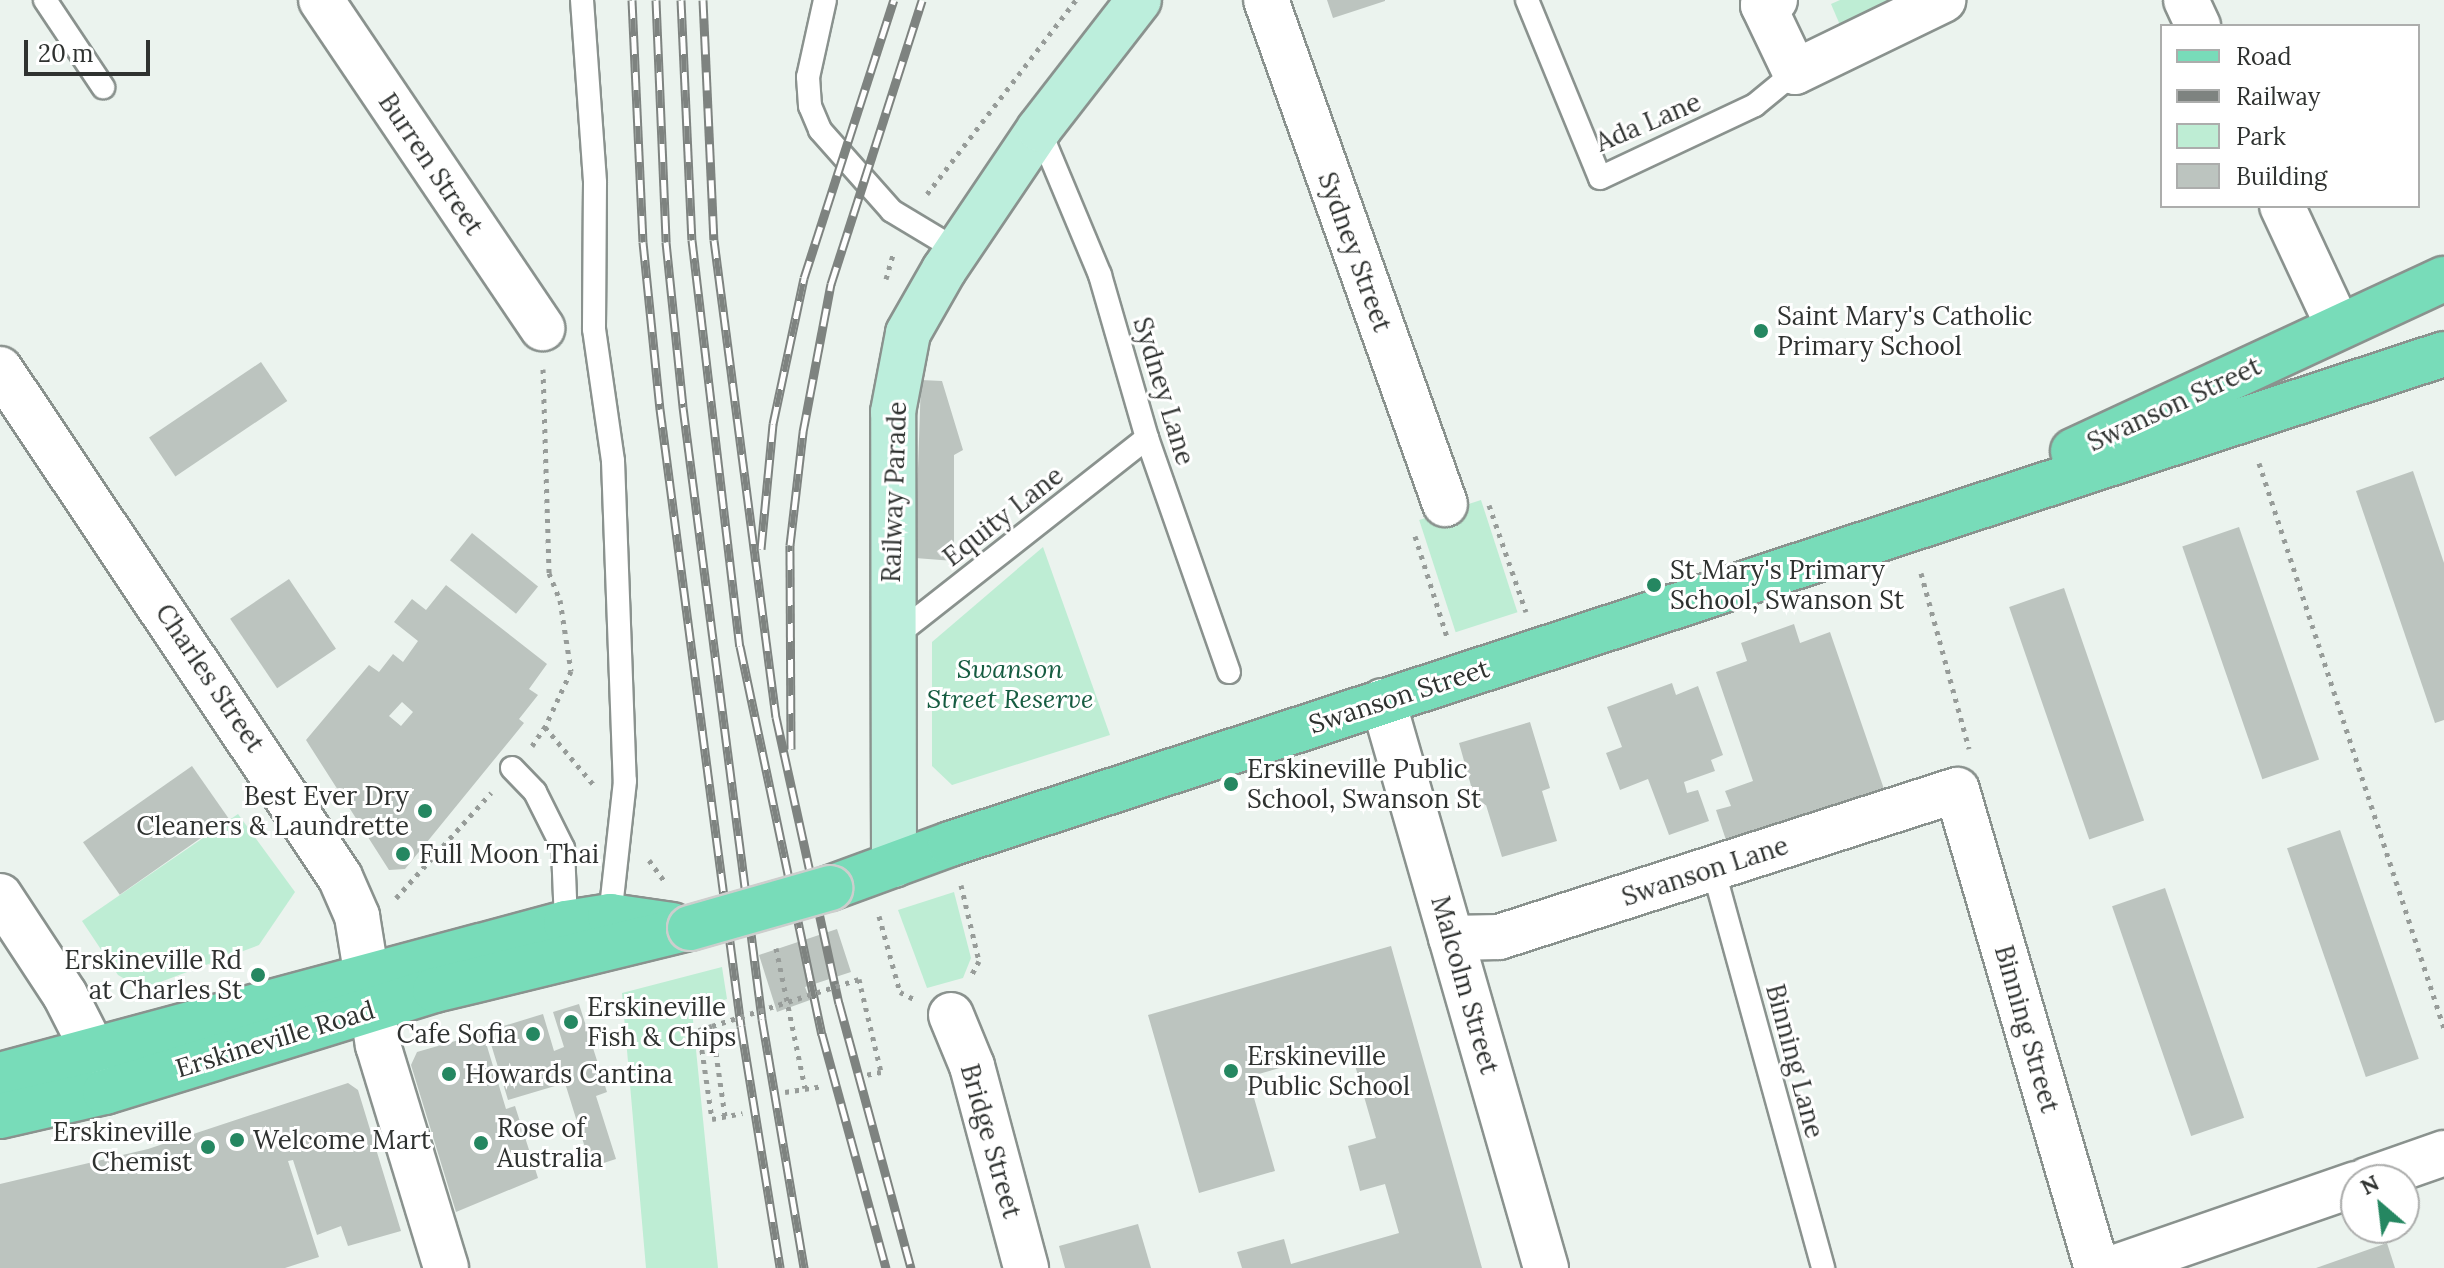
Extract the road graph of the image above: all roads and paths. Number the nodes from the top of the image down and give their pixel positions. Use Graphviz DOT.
graph roads {
  1 [pos="45,0"];
  2 [pos="321,0"];
  3 [pos="582,0"];
  4 [pos="825,0"];
  5 [pos="1076,0"];
  6 [pos="1266,0"];
  7 [pos="1527,0"];
  8 [pos="1775,0"];
  9 [pos="1943,0"];
  10 [pos="2186,0"];
  11 [pos="1128,4"];
  12 [pos="2197,24"];
  13 [pos="1795,72"];
  14 [pos="103,87"];
  15 [pos="1039,129"];
  16 [pos="930,190"];
  17 [pos="2283,208"];
  18 [pos="957,250"];
  19 [pos="2444,279"];
  20 [pos="2338,326"];
  21 [pos="542,328"];
  22 [pos="2444,354"];
  23 [pos="0,369"];
  24 [pos="1147,438"];
  25 [pos="2259,463"];
  26 [pos="1445,504"];
  27 [pos="1905,531"];
  28 [pos="1921,573"];
  29 [pos="1527,615"];
  30 [pos="893,637"];
  31 [pos="1449,641"];
  32 [pos="1229,672"];
  33 [pos="1383,701"];
  34 [pos="512,768"];
  35 [pos="1957,790"];
  36 [pos="490,794"];
  37 [pos="621,818"];
  38 [pos="894,865"];
  39 [pos="1713,868"];
  40 [pos="656,870"];
  41 [pos="960,884"];
  42 [pos="0,896"];
  43 [pos="391,903"];
  44 [pos="877,907"];
  45 [pos="610,916"];
  46 [pos="566,923"];
  47 [pos="690,928"];
  48 [pos="1451,938"];
  49 [pos="774,939"];
  50 [pos="366,993"];
  51 [pos="788,1001"];
  52 [pos="937,1009"];
  53 [pos="712,1026"];
  54 [pos="2444,1028"];
  55 [pos="93,1050"];
  56 [pos="0,1075"];
  57 [pos="865,1075"];
  58 [pos="822,1086"];
  59 [pos="805,1088"];
  60 [pos="105,1092"];
  61 [pos="785,1092"];
  62 [pos="742,1113"];
  63 [pos="0,1116"];
  64 [pos="725,1116"];
  65 [pos="2444,1153"];
  66 [pos="2413,1164"];
  67 [pos="2340,1190"];
  68 [pos="446,1268"];
  69 [pos="1026,1268"];
  70 [pos="1546,1268"];
  71 [pos="1823,1268"];
  72 [pos="2097,1268"];
  73 [pos="2113,1268"];
  1 -- 14 [label="lane"];
  2 -- 21 [label="street, Burren Street"];
  3 -- 37 [label="lane"];
  4 -- 18 [label="lane"];
  5 -- 16 [label="path"];
  6 -- 26 [label="street, Sydney Street"];
  7 -- 13 [label="lane, Ada Lane"];
  8 -- 13 [label="street"];
  9 -- 13 [label="street"];
  10 -- 12 [label="street"];
  11 -- 15 [label="street, Railway Parade"];
  15 -- 18 [label="street, Railway Parade"];
  15 -- 24 [label="lane, Sydney Lane"];
  17 -- 20 [label="street"];
  18 -- 30 [label="street, Railway Parade"];
  19 -- 20 [label="main road, Swanson Street"];
  20 -- 27 [label="main road, Swanson Street"];
  21 -- 37 [label="path"];
  22 -- 27 [label="main road, Swanson Street"];
  23 -- 50 [label="street, Charles Street"];
  24 -- 30 [label="lane, Equity Lane"];
  24 -- 32 [label="lane, Sydney Lane"];
  25 -- 54 [label="path"];
  26 -- 29 [label="path"];
  26 -- 31 [label="path"];
  27 -- 33 [label="main road, Swanson Street"];
  28 -- 35 [label="path"];
  30 -- 38 [label="street, Railway Parade"];
  33 -- 38 [label="main road, Swanson Street"];
  33 -- 48 [label="street, Malcolm Street"];
  34 -- 46 [label="lane"];
  35 -- 39 [label="street, Swanson Lane"];
  35 -- 72 [label="street, Binning Street"];
  36 -- 43 [label="path"];
  37 -- 40 [label="path"];
  37 -- 45 [label="lane"];
  38 -- 47 [label="main road, Erskineville Road, bridge"];
  39 -- 48 [label="street, Swanson Lane"];
  39 -- 71 [label="lane, Binning Lane"];
  41 -- 52 [label="path"];
  42 -- 55 [label="street"];
  44 -- 52 [label="path"];
  45 -- 46 [label="main road, Erskineville Road"];
  45 -- 47 [label="main road, Erskineville Road"];
  46 -- 50 [label="main road, Erskineville Road"];
  47 -- 50 [label="main road, Erskineville Road"];
  48 -- 70 [label="street, Malcolm Street"];
  49 -- 51 [label="path"];
  50 -- 55 [label="main road, Erskineville Road"];
  50 -- 60 [label="main road, Erskineville Road"];
  50 -- 68 [label="street, Charles Street"];
  51 -- 53 [label="path, bridge"];
  51 -- 57 [label="path, bridge"];
  51 -- 59 [label="path, bridge"];
  52 -- 69 [label="street, Bridge Street"];
  53 -- 64 [label="path, bridge"];
  53 -- 64 [label="path"];
  55 -- 56 [label="main road, Erskineville Road"];
  55 -- 60 [label="street"];
  58 -- 59 [label="path"];
  59 -- 61 [label="path"];
  60 -- 63 [label="main road, Erskineville Road"];
  62 -- 64 [label="path"];
  65 -- 66 [label="street"];
  67 -- 73 [label="street"];
}
